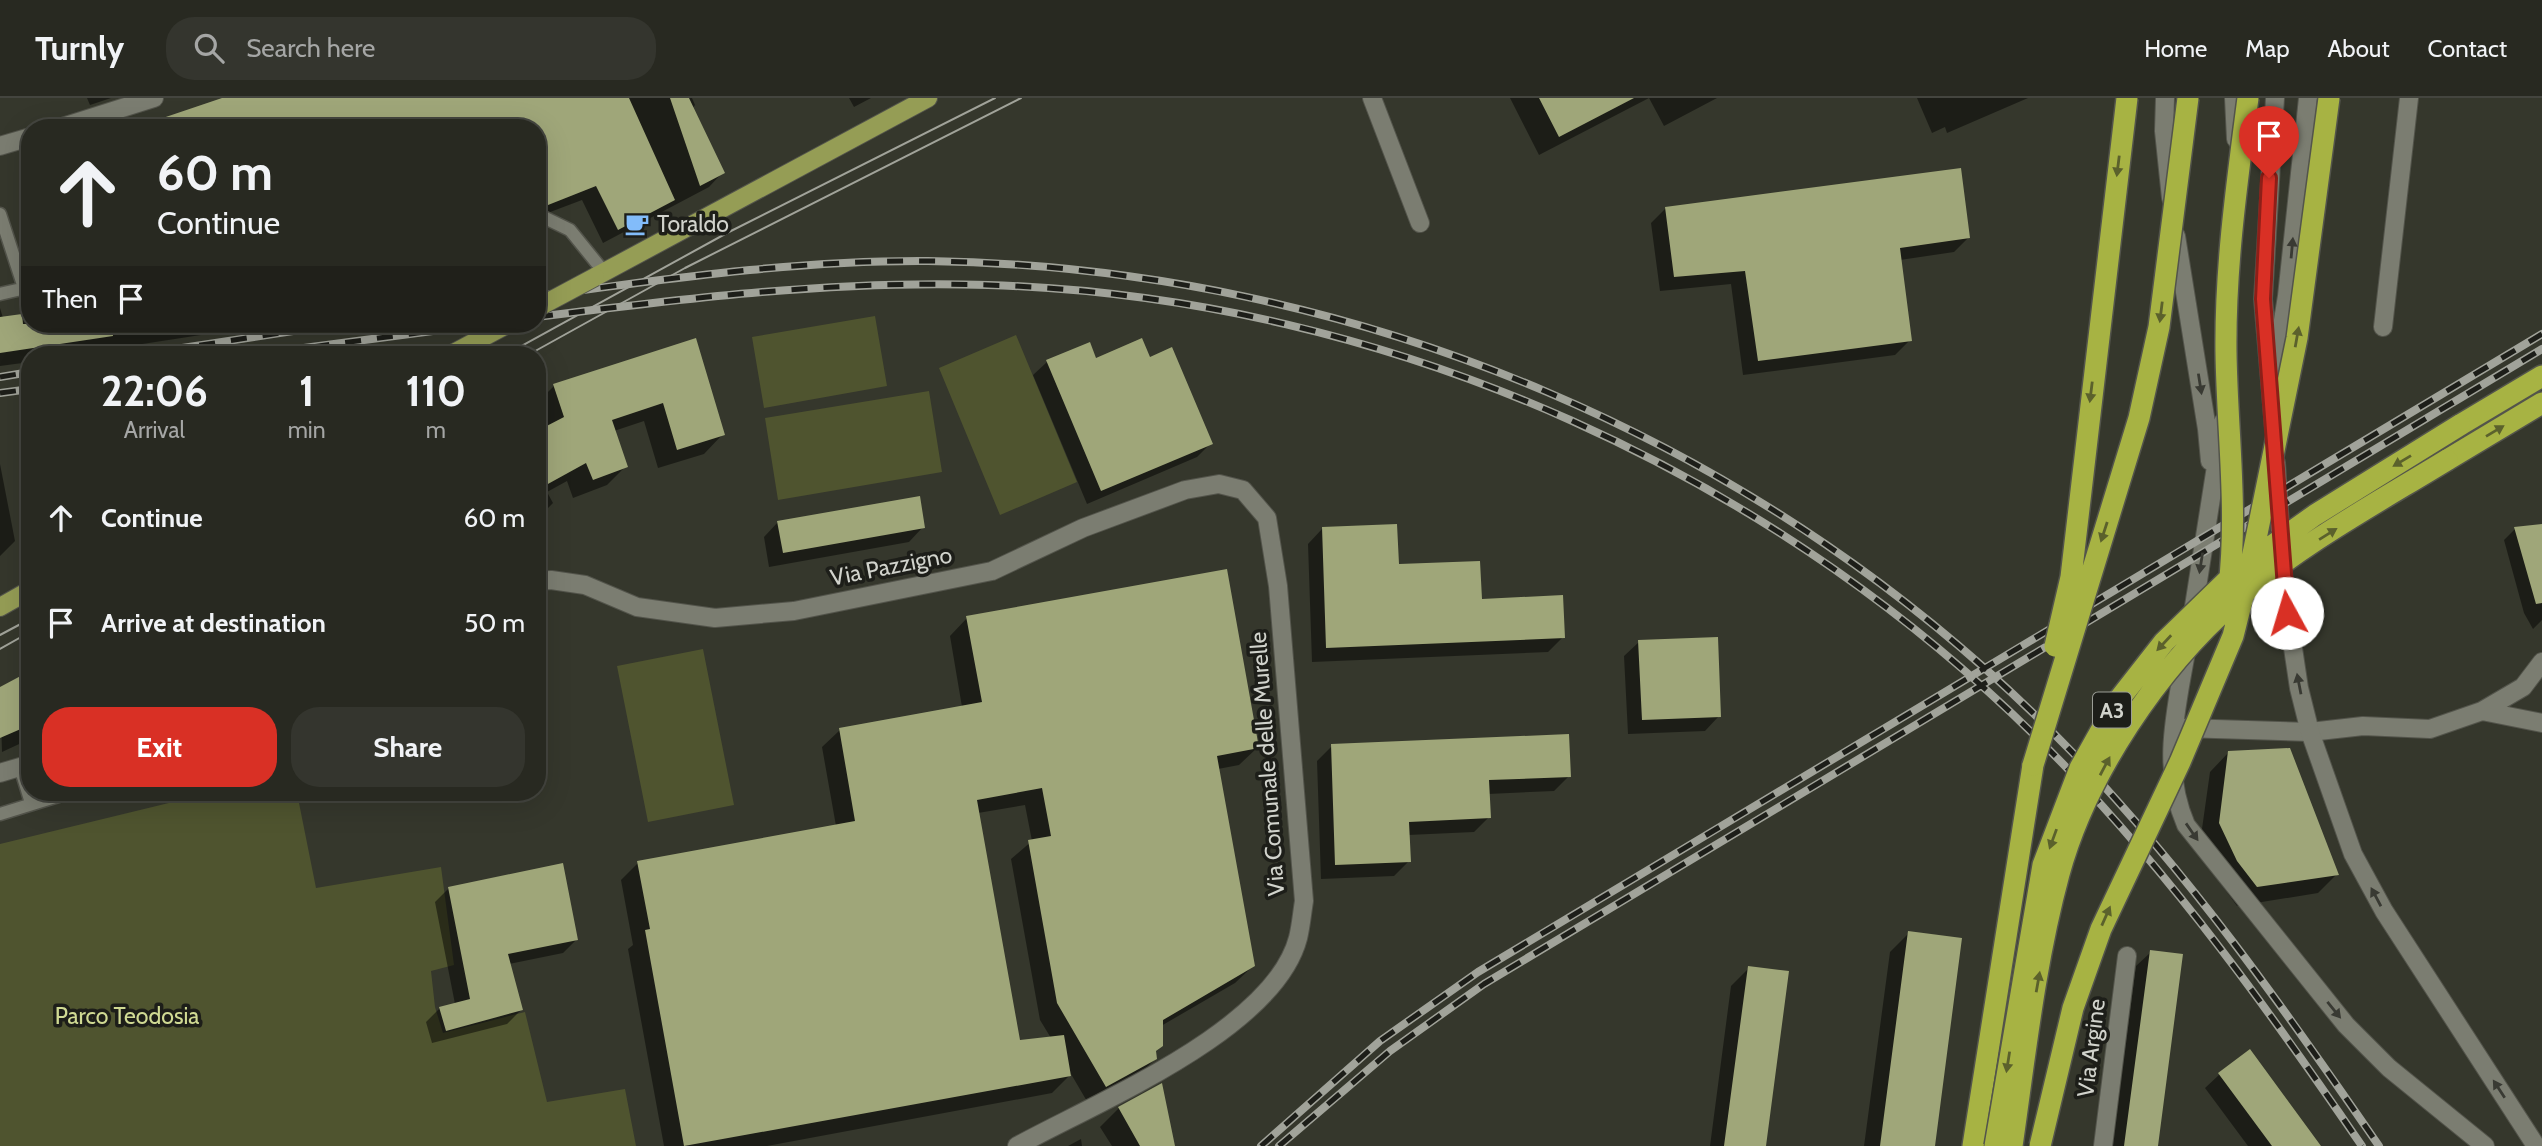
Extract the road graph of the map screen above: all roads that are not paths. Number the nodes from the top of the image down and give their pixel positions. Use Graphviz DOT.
graph roads {
  1 [pos="154,98"];
  2 [pos="928,98"];
  3 [pos="1372,98"];
  4 [pos="2127,98"];
  5 [pos="2165,98"];
  6 [pos="2188,98"];
  7 [pos="2234,98"];
  8 [pos="2248,98"];
  9 [pos="2275,98"];
  10 [pos="2308,98"];
  11 [pos="2329,98"];
  12 [pos="2409,98"];
  13 [pos="88,119"];
  14 [pos="21,140"];
  15 [pos="0,146"];
  16 [pos="0,214"];
  17 [pos="546,219"];
  18 [pos="1420,223"];
  19 [pos="21,271"];
  20 [pos="599,274"];
  21 [pos="21,289"];
  22 [pos="0,294"];
  23 [pos="546,303"];
  24 [pos="2383,327"];
  25 [pos="491,333"];
  26 [pos="467,346"];
  27 [pos="2542,376"];
  28 [pos="2272,388"];
  29 [pos="2542,402"];
  30 [pos="1243,490"];
  31 [pos="2212,496"];
  32 [pos="546,580"];
  33 [pos="21,595"];
  34 [pos="0,607"];
  35 [pos="2542,662"];
  36 [pos="2202,711"];
  37 [pos="2482,711"];
  38 [pos="2542,723"];
  39 [pos="2174,728"];
  40 [pos="2310,732"];
  41 [pos="2033,765"];
  42 [pos="21,766"];
  43 [pos="0,773"];
  44 [pos="38,801"];
  45 [pos="31,803"];
  46 [pos="0,814"];
  47 [pos="2127,957"];
  48 [pos="1017,1146"];
  49 [pos="1973,1146"];
  50 [pos="1995,1146"];
  51 [pos="2012,1146"];
  52 [pos="2040,1146"];
  53 [pos="2103,1146"];
  54 [pos="2485,1146"];
  55 [pos="2536,1146"];
  1 -- 13 [label="street"];
  2 -- 20 [label="main road"];
  3 -- 18 [label="street"];
  4 -- 41 [label="highway, one-way, bridge"];
  5 -- 31 [label="street, one-way"];
  6 -- 41 [label="highway, one-way, bridge"];
  7 -- 31 [label="street"];
  8 -- 36 [label="highway, bridge"];
  9 -- 28 [label="street"];
  28 -- 10 [label="street, one-way"];
  36 -- 11 [label="highway, one-way, bridge"];
  12 -- 24 [label="street"];
  14 -- 15 [label="street"];
  16 -- 19 [label="lane"];
  17 -- 20 [label="lane"];
  20 -- 23 [label="main road, bridge"];
  21 -- 22 [label="lane"];
  25 -- 26 [label="main road"];
  27 -- 50 [label="highway, A3, one-way, bridge"];
  40 -- 28 [label="street, one-way"];
  51 -- 29 [label="highway, A3, one-way, bridge"];
  30 -- 32 [label="street, Via Pazzigno"];
  30 -- 48 [label="street, Via Comunale delle Murelle"];
  31 -- 39 [label="street, one-way"];
  33 -- 34 [label="main road"];
  35 -- 37 [label="street"];
  52 -- 36 [label="highway, one-way, bridge"];
  37 -- 38 [label="street"];
  37 -- 40 [label="street"];
  39 -- 40 [label="street"];
  39 -- 54 [label="street, one-way"];
  55 -- 40 [label="street, one-way"];
  41 -- 49 [label="highway"];
  42 -- 43 [label="street"];
  44 -- 45 [label="lane"];
  45 -- 46 [label="lane"];
  47 -- 53 [label="street, Via Argine"];
}
